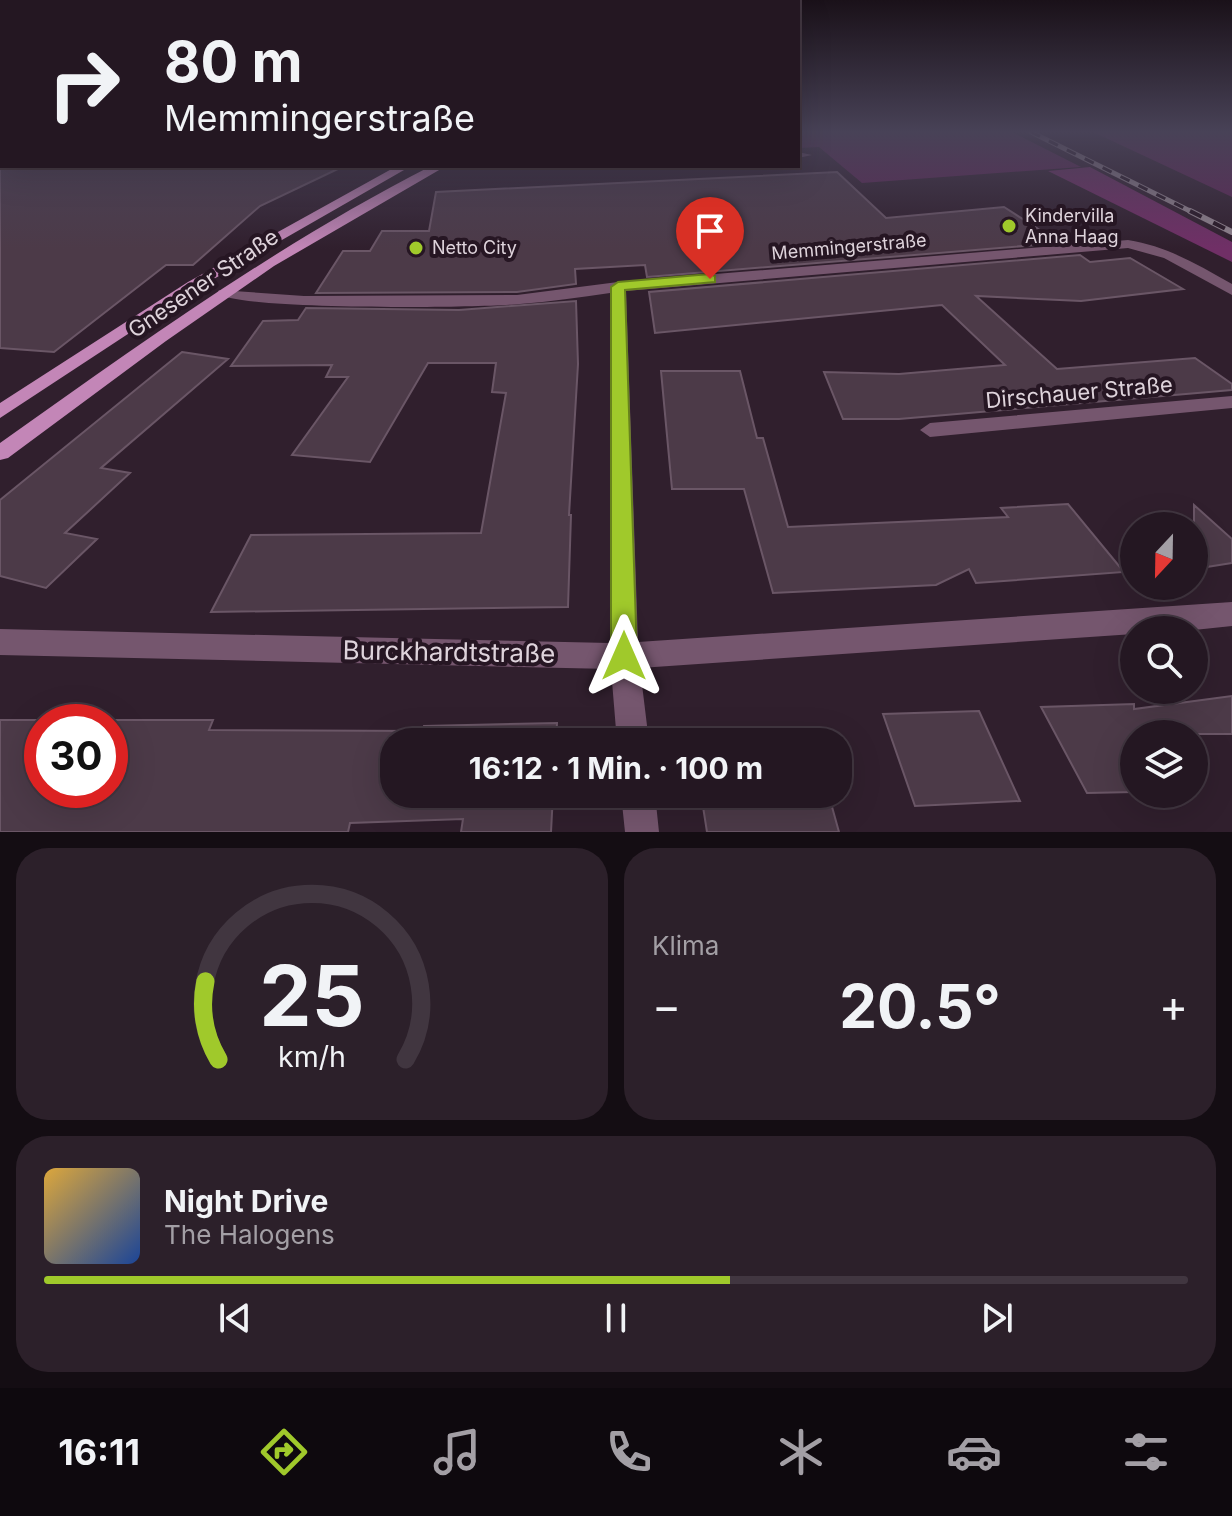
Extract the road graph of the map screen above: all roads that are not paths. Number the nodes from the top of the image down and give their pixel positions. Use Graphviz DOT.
graph roads {
  1 [pos="396,171"];
  2 [pos="431,171"];
  3 [pos="618,287"];
  4 [pos="1232,290"];
  5 [pos="225,293"];
  6 [pos="1232,402"];
  7 [pos="0,412"];
  8 [pos="930,430"];
  9 [pos="0,453"];
  10 [pos="1232,614"];
  11 [pos="0,642"];
  12 [pos="624,656"];
  13 [pos="632,728"];
  14 [pos="639,808"];
  15 [pos="642,832"];
  1 -- 7 [label="main road, Gnesener Straße"];
  2 -- 5 [label="main road, Gnesener Straße"];
  3 -- 4 [label="street, Memmingerstraße"];
  3 -- 5 [label="street, Memmingerstraße"];
  3 -- 12 [label="street"];
  5 -- 9 [label="main road, Gnesener Straße"];
  6 -- 8 [label="street, Dirschauer Straße"];
  10 -- 12 [label="street, Burckhardtstraße"];
  11 -- 12 [label="street, Burckhardtstraße"];
  12 -- 13 [label="street"];
  14 -- 15 [label="street"];
}
